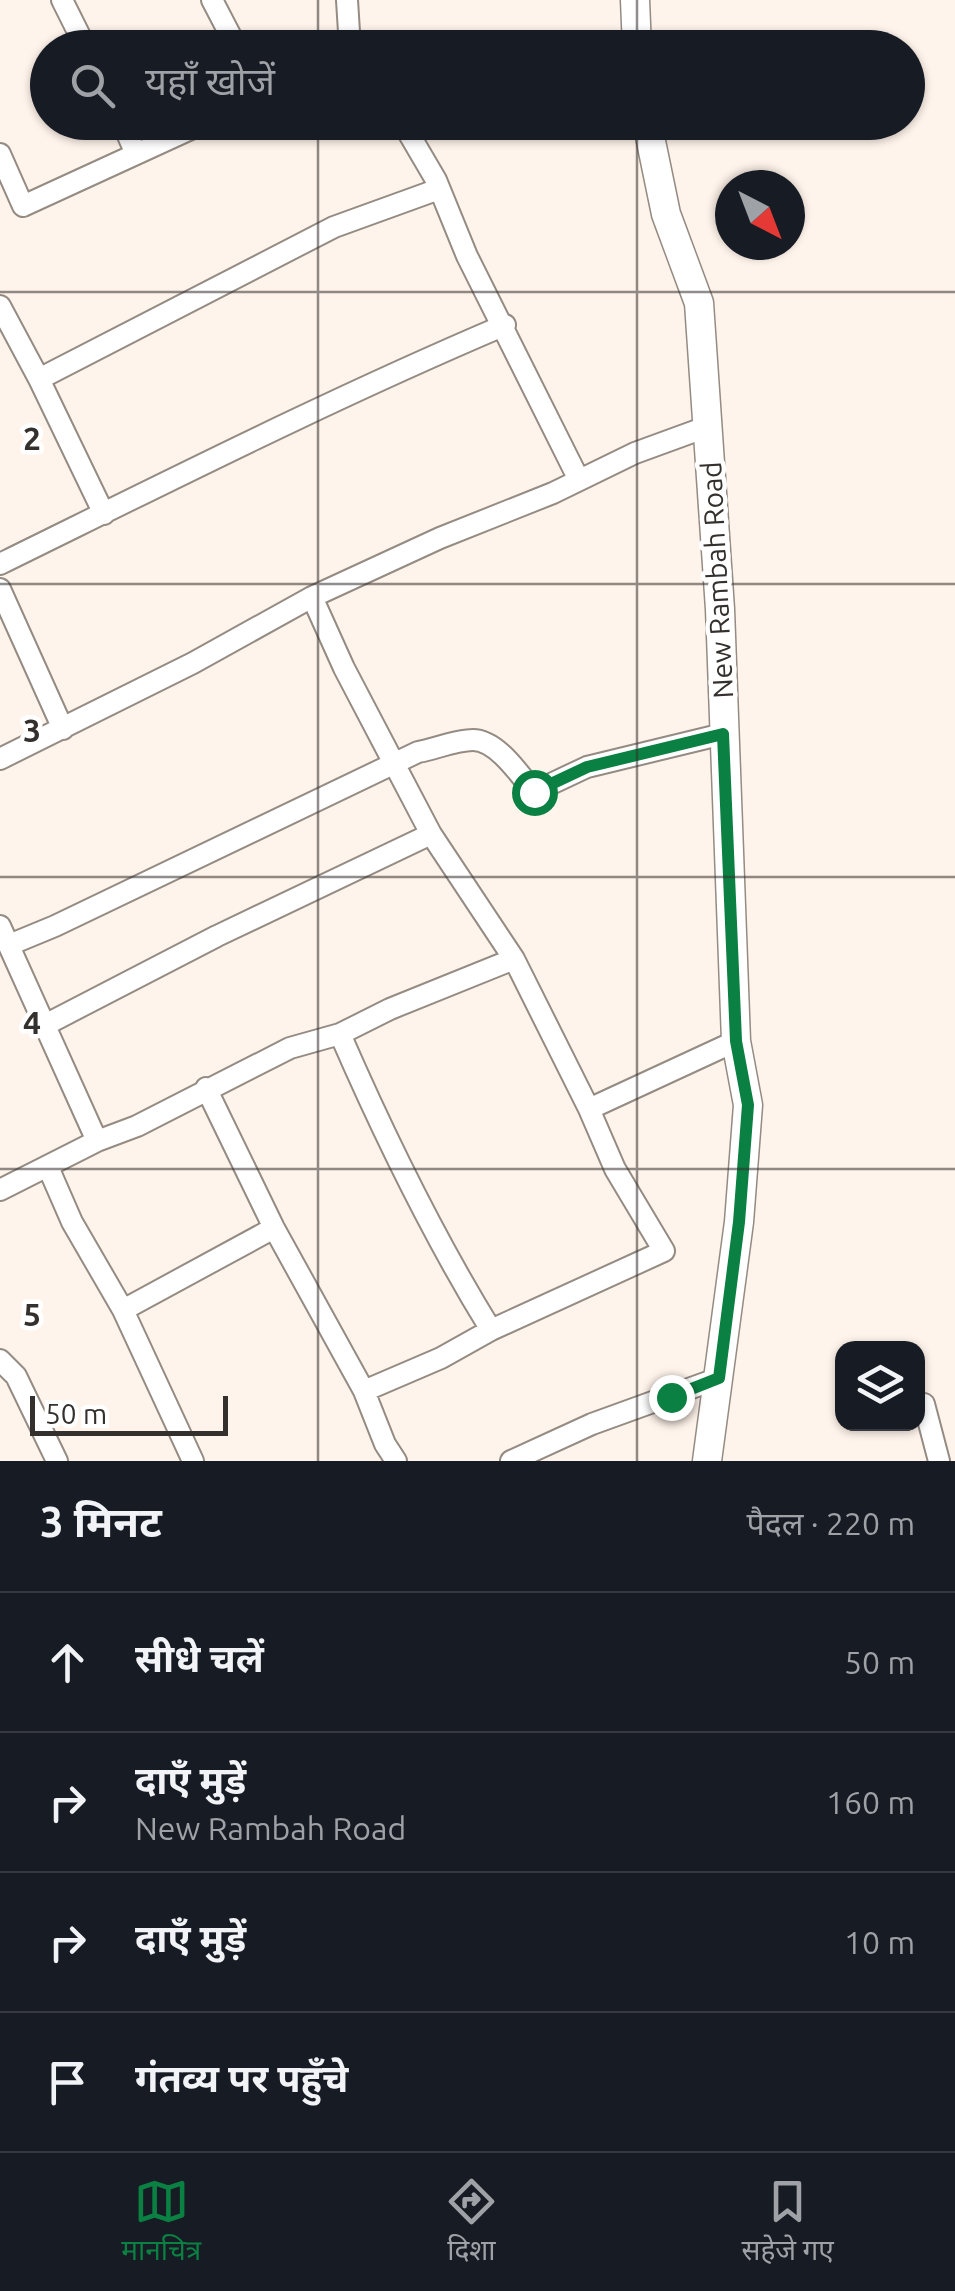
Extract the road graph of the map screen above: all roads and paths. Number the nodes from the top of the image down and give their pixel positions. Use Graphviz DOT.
graph roads {
  1 [pos="62,0"];
  2 [pos="212,0"];
  3 [pos="346,0"];
  4 [pos="635,0"];
  5 [pos="77,30"];
  6 [pos="228,30"];
  7 [pos="348,30"];
  8 [pos="637,30"];
  9 [pos="130,140"];
  10 [pos="167,140"];
  11 [pos="412,140"];
  12 [pos="651,140"];
  13 [pos="0,154"];
  14 [pos="136,154"];
  15 [pos="439,188"];
  16 [pos="0,306"];
  17 [pos="504,326"];
  18 [pos="38,378"];
  19 [pos="709,426"];
  20 [pos="580,480"];
  21 [pos="104,514"];
  22 [pos="0,564"];
  23 [pos="0,590"];
  24 [pos="312,598"];
  25 [pos="63,729"];
  26 [pos="723,734"];
  27 [pos="0,759"];
  28 [pos="395,764"];
  29 [pos="432,834"];
  30 [pos="4,936"];
  31 [pos="514,958"];
  32 [pos="46,1024"];
  33 [pos="340,1034"];
  34 [pos="736,1041"];
  35 [pos="206,1088"];
  36 [pos="589,1109"];
  37 [pos="97,1141"];
  38 [pos="48,1167"];
  39 [pos="0,1190"];
  40 [pos="274,1228"];
  41 [pos="124,1310"];
  42 [pos="491,1330"];
  43 [pos="0,1360"];
  44 [pos="719,1378"];
  45 [pos="364,1391"];
  46 [pos="925,1408"];
  47 [pos="57,1461"];
  48 [pos="193,1461"];
  49 [pos="396,1461"];
  50 [pos="512,1461"];
  51 [pos="707,1461"];
  52 [pos="939,1461"];
  1 -- 5 [label="street"];
  2 -- 6 [label="street"];
  3 -- 7 [label="street"];
  4 -- 8 [label="street"];
  9 -- 14 [label="street"];
  10 -- 14 [label="street"];
  11 -- 15 [label="street"];
  12 -- 19 [label="street, New Rambah Road"];
  13 -- 14 [label="street"];
  15 -- 17 [label="street"];
  15 -- 18 [label="street"];
  16 -- 18 [label="street"];
  17 -- 20 [label="street"];
  17 -- 21 [label="street"];
  18 -- 21 [label="street"];
  19 -- 20 [label="street"];
  19 -- 26 [label="street, New Rambah Road"];
  20 -- 24 [label="street"];
  21 -- 22 [label="street"];
  23 -- 25 [label="street"];
  24 -- 25 [label="street"];
  24 -- 28 [label="street"];
  25 -- 27 [label="street"];
  26 -- 28 [label="street"];
  26 -- 34 [label="street, New Rambah Road"];
  28 -- 29 [label="street"];
  28 -- 30 [label="street"];
  29 -- 31 [label="street"];
  29 -- 32 [label="street"];
  30 -- 32 [label="street"];
  31 -- 33 [label="street"];
  31 -- 36 [label="street"];
  32 -- 37 [label="street"];
  33 -- 35 [label="street"];
  33 -- 42 [label="street"];
  34 -- 36 [label="street"];
  34 -- 44 [label="street, New Rambah Road"];
  35 -- 37 [label="street"];
  35 -- 40 [label="street"];
  36 -- 42 [label="street"];
  37 -- 38 [label="street"];
  38 -- 39 [label="street"];
  38 -- 41 [label="street"];
  40 -- 41 [label="street"];
  40 -- 45 [label="street"];
  41 -- 48 [label="street"];
  42 -- 45 [label="street"];
  43 -- 47 [label="street"];
  44 -- 50 [label="street"];
  44 -- 51 [label="street, New Rambah Road"];
  45 -- 49 [label="street"];
  46 -- 52 [label="street"];
}
